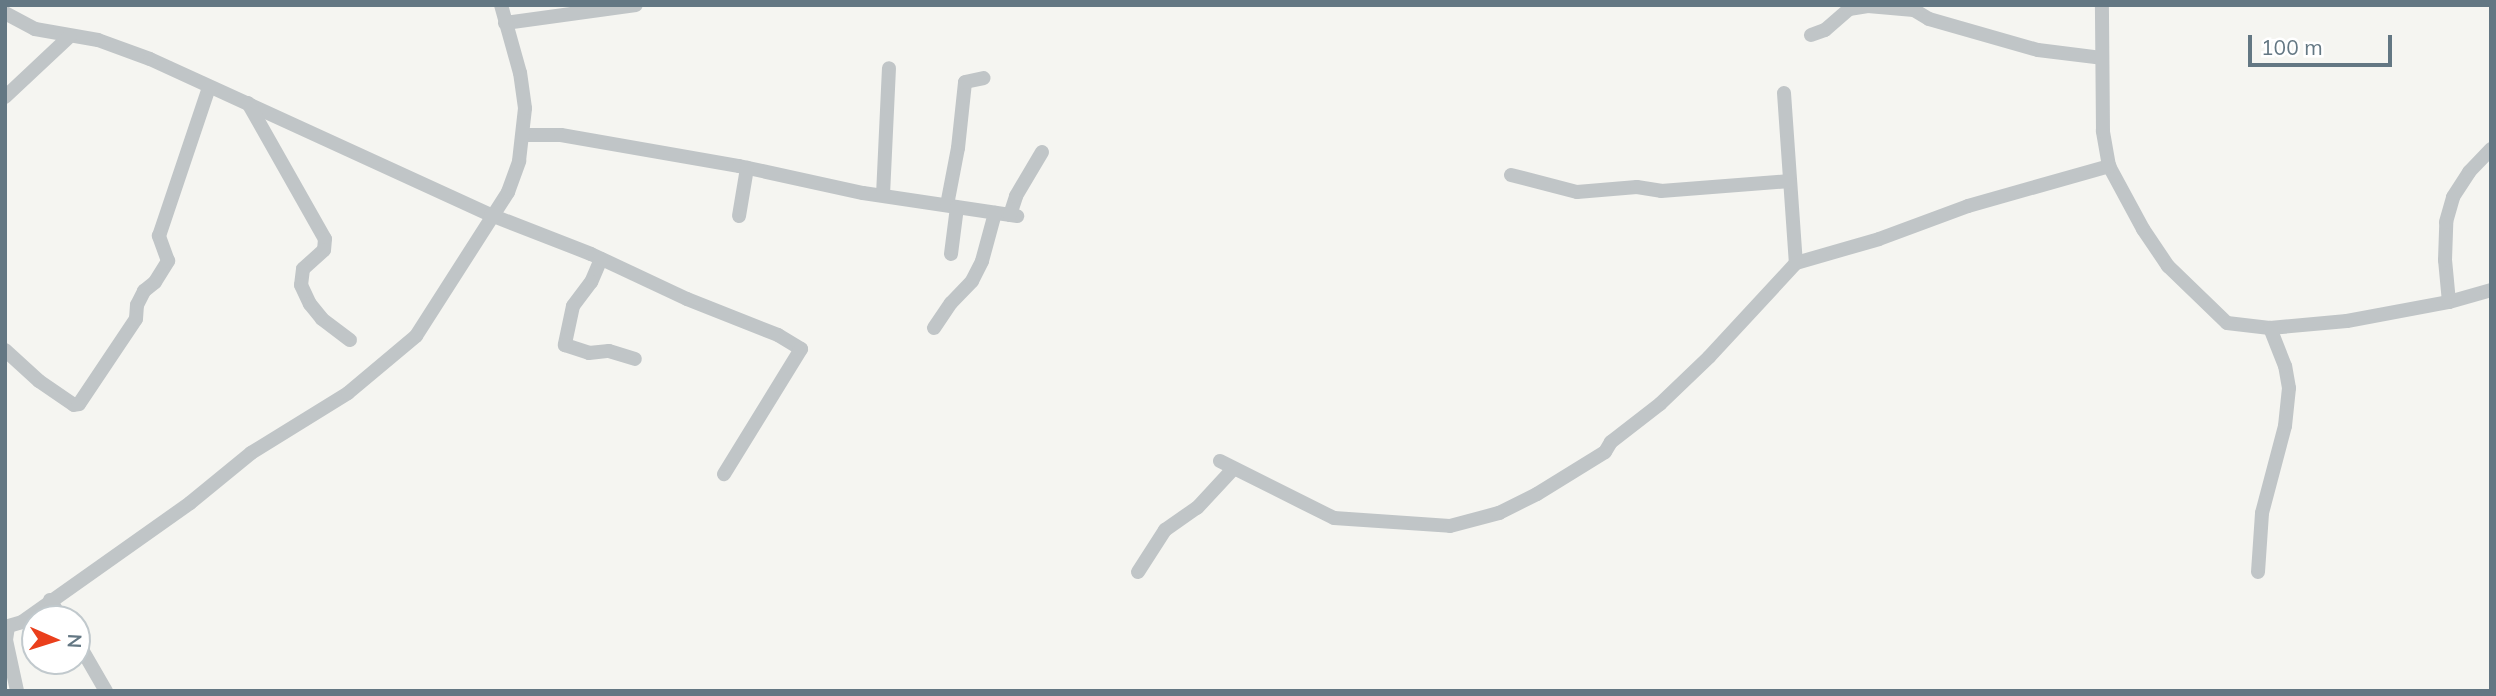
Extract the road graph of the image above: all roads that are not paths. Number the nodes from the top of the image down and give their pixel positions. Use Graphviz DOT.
graph roads {
  1 [pos="501,5"];
  2 [pos="636,5"];
  3 [pos="2102,5"];
  4 [pos="5,13"];
  5 [pos="505,23"];
  6 [pos="1811,35"];
  7 [pos="70,36"];
  8 [pos="2102,58"];
  9 [pos="889,68"];
  10 [pos="984,78"];
  11 [pos="209,87"];
  12 [pos="1784,93"];
  13 [pos="5,97"];
  14 [pos="248,103"];
  15 [pos="524,135"];
  16 [pos="2491,149"];
  17 [pos="1042,152"];
  18 [pos="2109,166"];
  19 [pos="747,168"];
  20 [pos="1511,175"];
  21 [pos="1790,181"];
  22 [pos="883,195"];
  23 [pos="952,206"];
  24 [pos="995,213"];
  25 [pos="491,215"];
  26 [pos="739,216"];
  27 [pos="951,254"];
  28 [pos="601,258"];
  29 [pos="1796,263"];
  30 [pos="2491,290"];
  31 [pos="2449,302"];
  32 [pos="934,328"];
  33 [pos="2270,328"];
  34 [pos="350,340"];
  35 [pos="5,350"];
  36 [pos="635,359"];
  37 [pos="1220,461"];
  38 [pos="1234,468"];
  39 [pos="724,474"];
  40 [pos="1138,572"];
  41 [pos="2258,572"];
  42 [pos="50,600"];
  43 [pos="53,605"];
  44 [pos="7,627"];
  45 [pos="91,665"];
  46 [pos="17,691"];
  47 [pos="106,691"];
  1 -- 5 [label="street"];
  2 -- 5 [label="street"];
  3 -- 8 [label="street"];
  4 -- 7 [label="street"];
  5 -- 15 [label="street"];
  6 -- 8 [label="street"];
  7 -- 11 [label="street"];
  7 -- 13 [label="street"];
  8 -- 18 [label="street"];
  9 -- 22 [label="street"];
  10 -- 23 [label="street"];
  11 -- 14 [label="street"];
  11 -- 35 [label="street"];
  12 -- 21 [label="street"];
  14 -- 25 [label="street"];
  14 -- 34 [label="street"];
  15 -- 19 [label="street"];
  15 -- 25 [label="street"];
  16 -- 31 [label="street"];
  17 -- 24 [label="street"];
  18 -- 29 [label="street"];
  18 -- 33 [label="street"];
  19 -- 22 [label="street"];
  19 -- 26 [label="street"];
  20 -- 21 [label="street"];
  21 -- 29 [label="street"];
  22 -- 23 [label="street"];
  23 -- 24 [label="street"];
  23 -- 27 [label="street"];
  24 -- 32 [label="street"];
  25 -- 28 [label="street"];
  25 -- 42 [label="street"];
  28 -- 36 [label="street"];
  28 -- 39 [label="street"];
  29 -- 38 [label="street"];
  30 -- 31 [label="street"];
  31 -- 33 [label="street"];
  33 -- 41 [label="street"];
  37 -- 38 [label="street"];
  38 -- 40 [label="street"];
  42 -- 43 [label="street"];
  42 -- 44 [label="street"];
  44 -- 46 [label="street"];
  45 -- 47 [label="street"];
}
